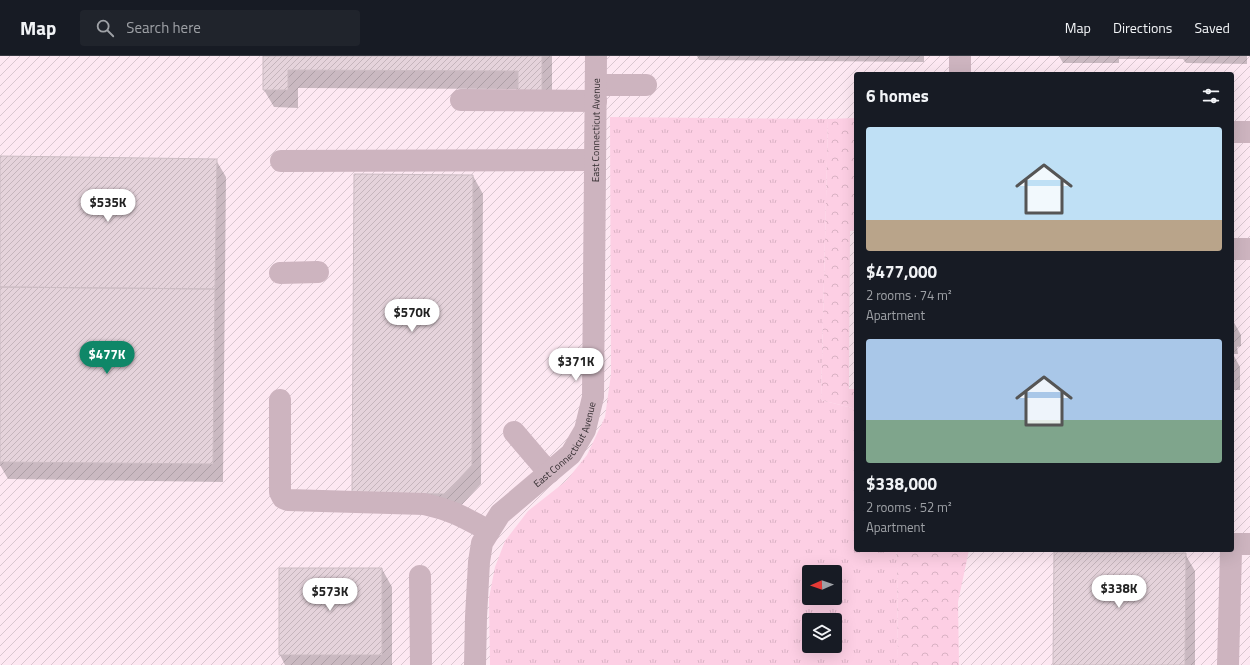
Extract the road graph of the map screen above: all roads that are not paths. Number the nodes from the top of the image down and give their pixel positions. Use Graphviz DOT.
graph roads {
  1 [pos="596,56"];
  2 [pos="960,56"];
  3 [pos="960,72"];
  4 [pos="646,85"];
  5 [pos="596,93"];
  6 [pos="461,100"];
  7 [pos="1234,132"];
  8 [pos="1250,132"];
  9 [pos="596,160"];
  10 [pos="281,161"];
  11 [pos="1234,249"];
  12 [pos="1250,249"];
  13 [pos="318,272"];
  14 [pos="280,273"];
  15 [pos="280,400"];
  16 [pos="514,432"];
  17 [pos="549,473"];
  18 [pos="489,531"];
  19 [pos="1234,544"];
  20 [pos="1250,544"];
  21 [pos="1231,552"];
  22 [pos="420,576"];
  23 [pos="420,665"];
  24 [pos="475,665"];
  25 [pos="1228,665"];
  1 -- 5 [label="street, East Connecticut Avenue"];
  2 -- 3 [label="street"];
  4 -- 5 [label="street"];
  5 -- 6 [label="street"];
  5 -- 9 [label="street, East Connecticut Avenue"];
  7 -- 8 [label="street"];
  9 -- 10 [label="street"];
  9 -- 17 [label="street, East Connecticut Avenue"];
  11 -- 12 [label="street"];
  13 -- 14 [label="street"];
  15 -- 18 [label="street"];
  16 -- 17 [label="street"];
  17 -- 18 [label="street, East Connecticut Avenue"];
  18 -- 24 [label="street, East Connecticut Avenue"];
  19 -- 20 [label="street"];
  21 -- 25 [label="street"];
  22 -- 23 [label="street"];
}
